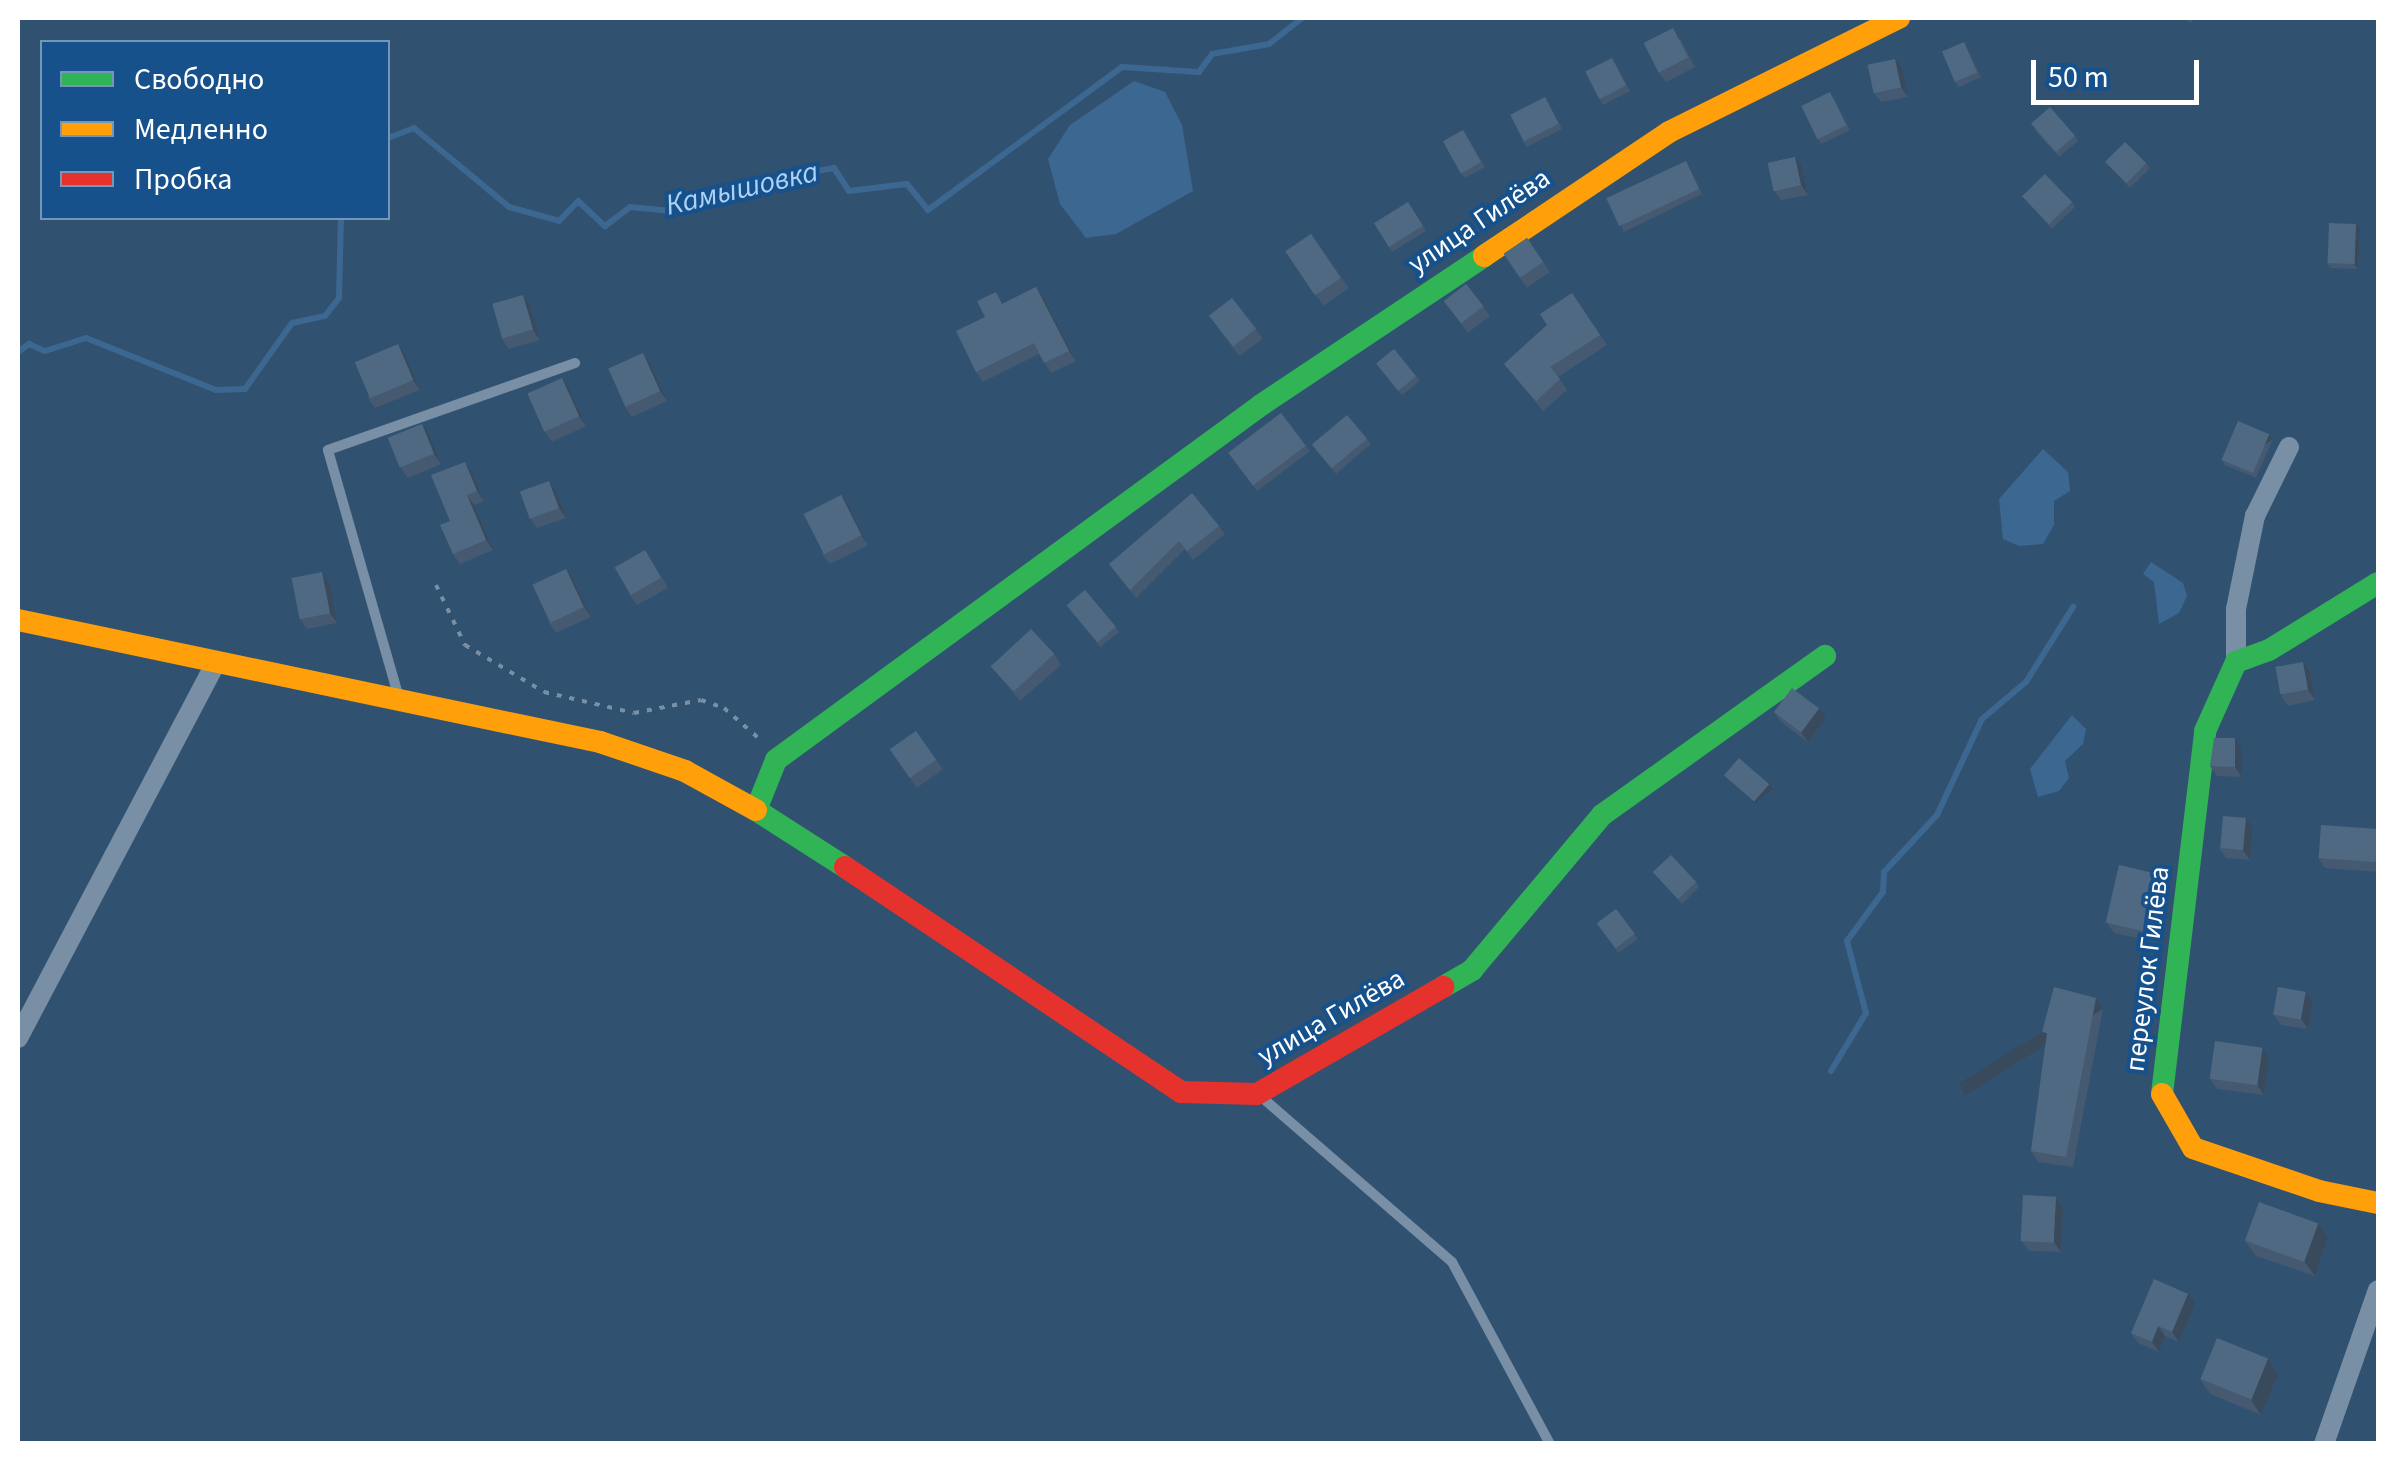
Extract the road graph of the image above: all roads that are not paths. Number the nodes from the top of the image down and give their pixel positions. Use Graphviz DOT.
graph roads {
  1 [pos="1898,18"];
  2 [pos="574,363"];
  3 [pos="2289,447"];
  4 [pos="2378,583"];
  5 [pos="18,620"];
  6 [pos="1825,656"];
  7 [pos="2236,662"];
  8 [pos="216,665"];
  9 [pos="400,702"];
  10 [pos="756,810"];
  11 [pos="18,1038"];
  12 [pos="1257,1094"];
  13 [pos="2378,1203"];
  14 [pos="2378,1290"];
  15 [pos="1550,1444"];
  16 [pos="2324,1444"];
  1 -- 10 [label="street, улица Гилёва"];
  2 -- 9 [label="lane"];
  3 -- 7 [label="street, переулок Гилёва"];
  4 -- 7 [label="street"];
  5 -- 8 [label="street, улица Гилёва"];
  6 -- 12 [label="street, улица Гилёва"];
  7 -- 13 [label="street, переулок Гилёва"];
  8 -- 9 [label="street, улица Гилёва"];
  8 -- 11 [label="street"];
  9 -- 10 [label="street, улица Гилёва"];
  10 -- 12 [label="street, улица Гилёва"];
  12 -- 15 [label="lane"];
  14 -- 16 [label="street"];
}
